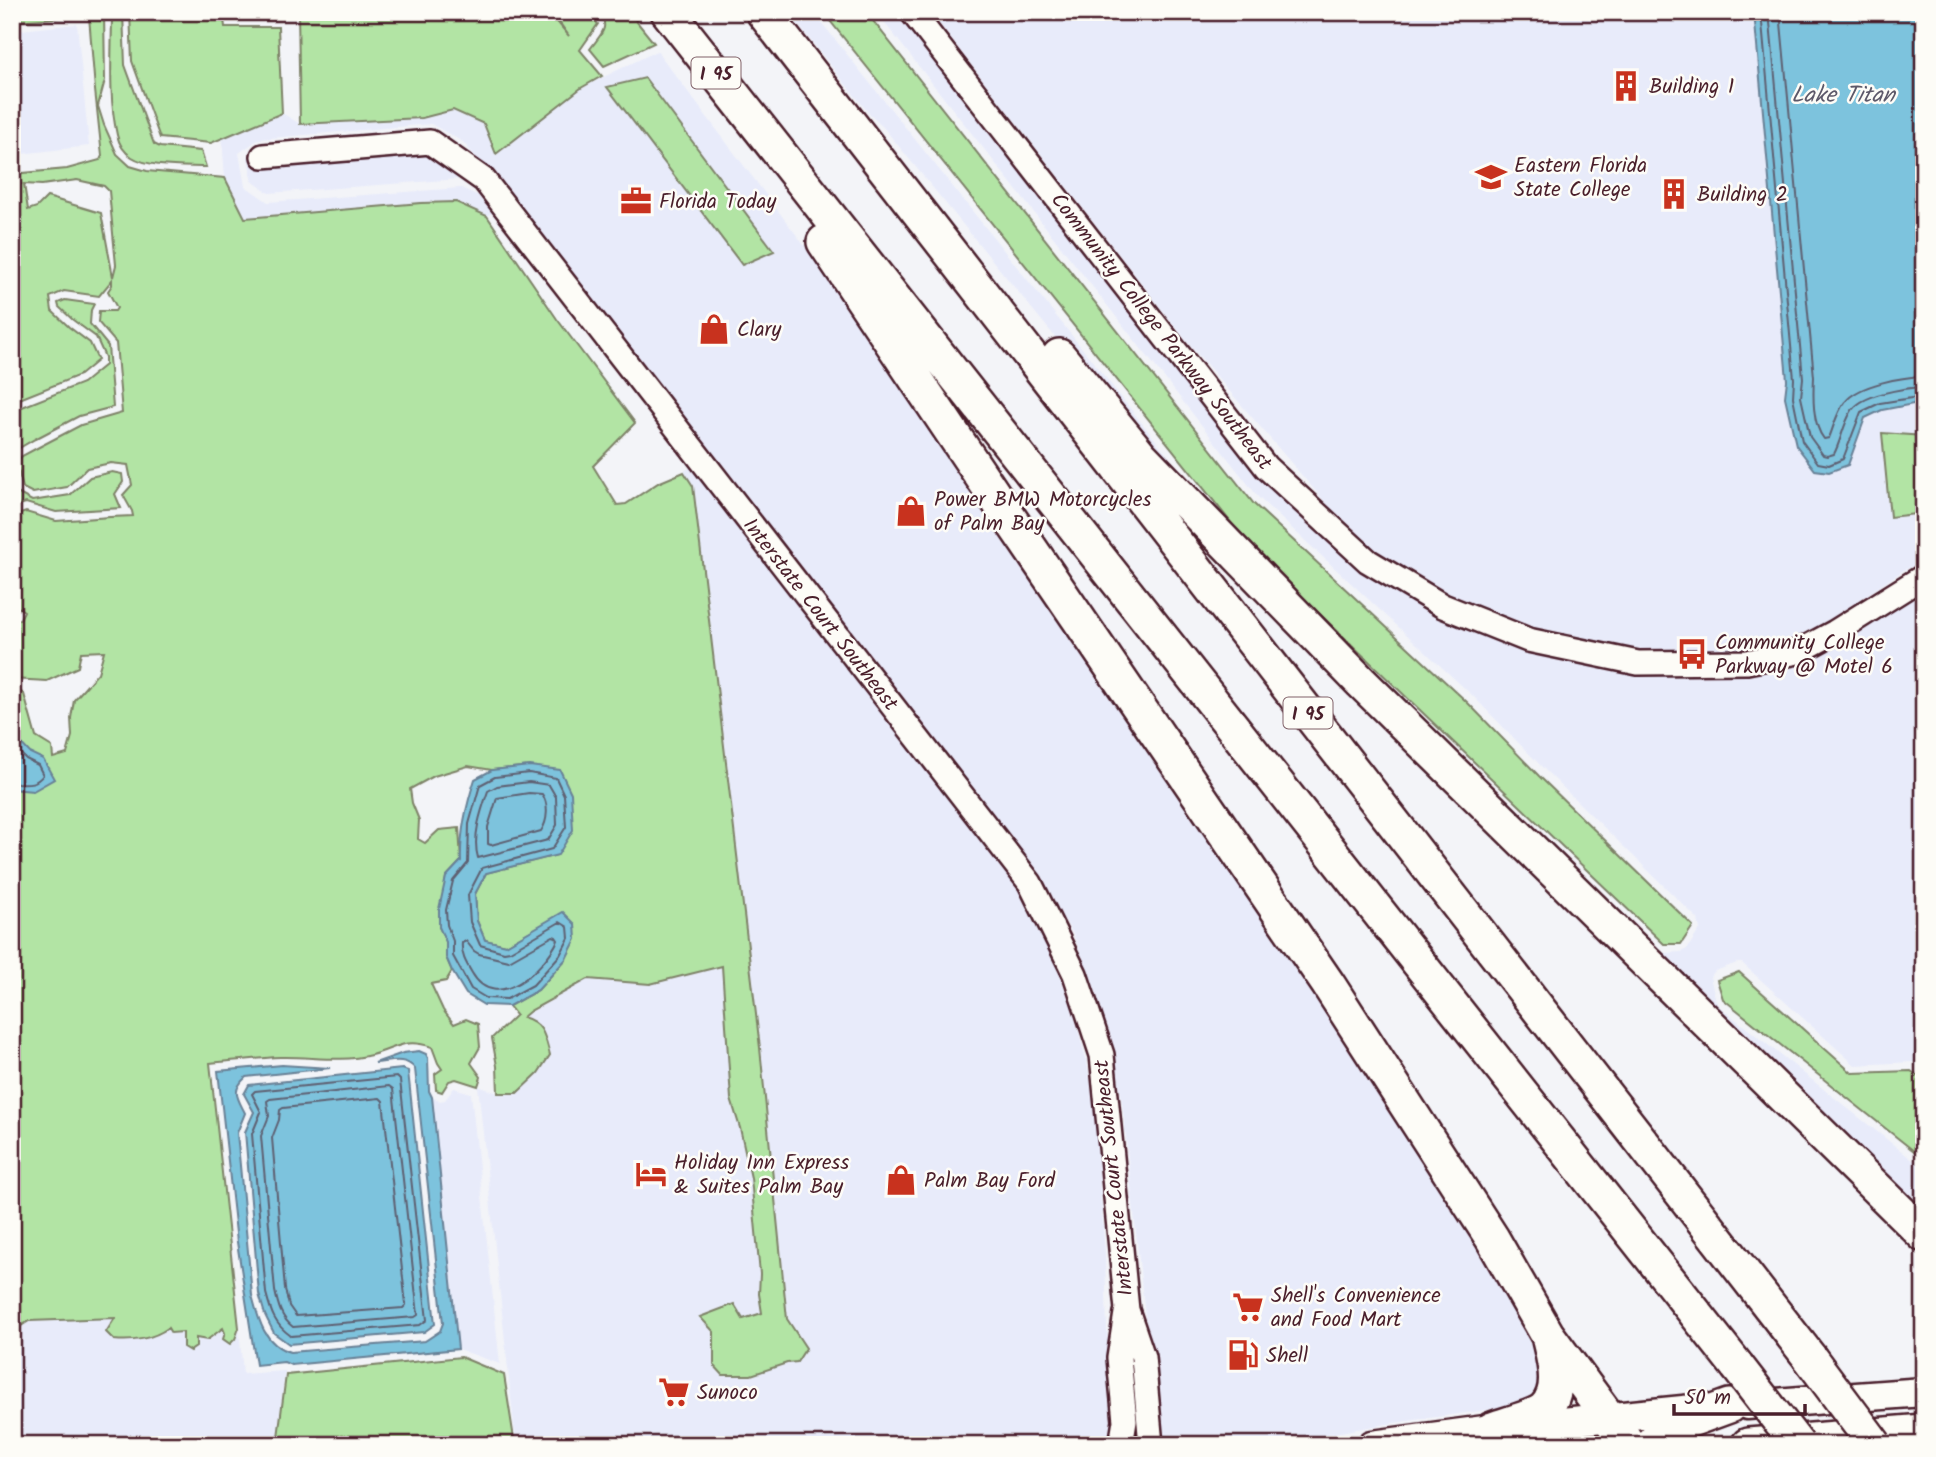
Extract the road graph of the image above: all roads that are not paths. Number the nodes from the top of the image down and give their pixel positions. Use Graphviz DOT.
graph roads {
  1 [pos="668,12"];
  2 [pos="762,12"];
  3 [pos="912,12"];
  4 [pos="806,68"];
  5 [pos="764,133"];
  6 [pos="263,156"];
  7 [pos="1924,576"];
  8 [pos="1924,1235"];
  9 [pos="1127,1310"];
  10 [pos="1547,1334"];
  11 [pos="1924,1391"];
  12 [pos="1729,1406"];
  13 [pos="1609,1417"];
  14 [pos="1492,1429"];
  15 [pos="1924,1431"];
  16 [pos="1121,1445"];
  17 [pos="1151,1445"];
  18 [pos="1372,1445"];
  19 [pos="1629,1445"];
  20 [pos="1650,1445"];
  21 [pos="1748,1445"];
  22 [pos="1798,1445"];
  23 [pos="1875,1445"];
  1 -- 5 [label="highway, I 95"];
  2 -- 4 [label="highway, I 95"];
  3 -- 7 [label="street, Community College Parkway Southeast"];
  4 -- 8 [label="highway"];
  4 -- 23 [label="highway, I 95, bridge"];
  5 -- 10 [label="highway"];
  5 -- 22 [label="highway, I 95, bridge"];
  6 -- 9 [label="street, Interstate Court Southeast"];
  9 -- 16 [label="street, Interstate Court Southeast"];
  9 -- 17 [label="street, Interstate Court Southeast"];
  10 -- 13 [label="highway"];
  10 -- 14 [label="highway"];
  11 -- 12 [label="main road"];
  12 -- 13 [label="main road"];
  12 -- 20 [label="highway"];
  13 -- 14 [label="main road"];
  13 -- 19 [label="highway"];
  14 -- 18 [label="main road"];
  15 -- 21 [label="highway"];
}
